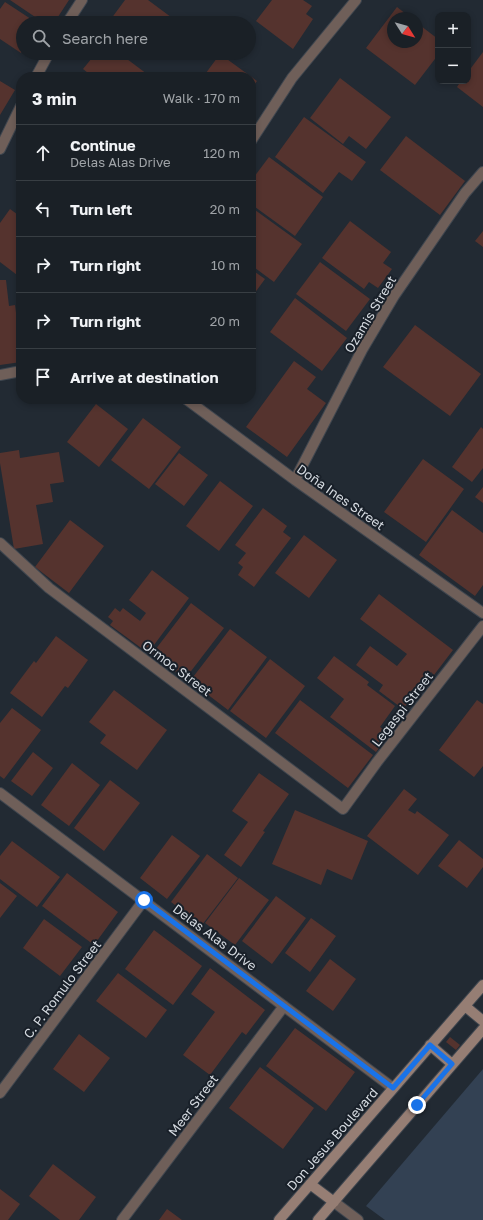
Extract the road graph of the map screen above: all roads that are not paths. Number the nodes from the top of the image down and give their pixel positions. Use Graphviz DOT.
graph roads {
  1 [pos="82,0"];
  2 [pos="356,0"];
  3 [pos="72,16"];
  4 [pos="44,60"];
  5 [pos="38,72"];
  6 [pos="16,116"];
  7 [pos="256,133"];
  8 [pos="0,149"];
  9 [pos="483,172"];
  10 [pos="16,372"];
  11 [pos="0,375"];
  12 [pos="193,404"];
  13 [pos="295,480"];
  14 [pos="0,543"];
  15 [pos="483,613"];
  16 [pos="483,626"];
  17 [pos="1,797"];
  18 [pos="343,809"];
  19 [pos="144,900"];
  20 [pos="483,986"];
  21 [pos="284,1006"];
  22 [pos="465,1006"];
  23 [pos="483,1021"];
  24 [pos="483,1029"];
  25 [pos="430,1045"];
  26 [pos="452,1064"];
  27 [pos="393,1088"];
  28 [pos="0,1093"];
  29 [pos="310,1184"];
  30 [pos="334,1202"];
  31 [pos="122,1220"];
  32 [pos="279,1220"];
  33 [pos="318,1220"];
  34 [pos="358,1220"];
  1 -- 3 [label="street"];
  2 -- 7 [label="street"];
  4 -- 5 [label="street"];
  6 -- 8 [label="street"];
  9 -- 13 [label="street, Ozamis Street"];
  10 -- 11 [label="street"];
  12 -- 13 [label="street, Doña Ines Street"];
  13 -- 15 [label="street, Doña Ines Street"];
  14 -- 18 [label="street, Ormoc Street"];
  16 -- 18 [label="street, Legaspi Street"];
  17 -- 19 [label="street, Delas Alas Drive"];
  19 -- 21 [label="street, Delas Alas Drive"];
  19 -- 28 [label="street, C. P. Romulo Street"];
  20 -- 22 [label="street, Don Jesus Boulevard"];
  21 -- 27 [label="street, Delas Alas Drive"];
  21 -- 31 [label="street, Meer Street"];
  22 -- 23 [label="street"];
  22 -- 25 [label="street, Don Jesus Boulevard"];
  24 -- 26 [label="street"];
  25 -- 26 [label="street"];
  25 -- 27 [label="street, Don Jesus Boulevard"];
  26 -- 30 [label="street"];
  27 -- 29 [label="street, Don Jesus Boulevard"];
  29 -- 30 [label="street"];
  29 -- 32 [label="street, Don Jesus Boulevard"];
  30 -- 33 [label="street"];
  30 -- 34 [label="street"];
}
